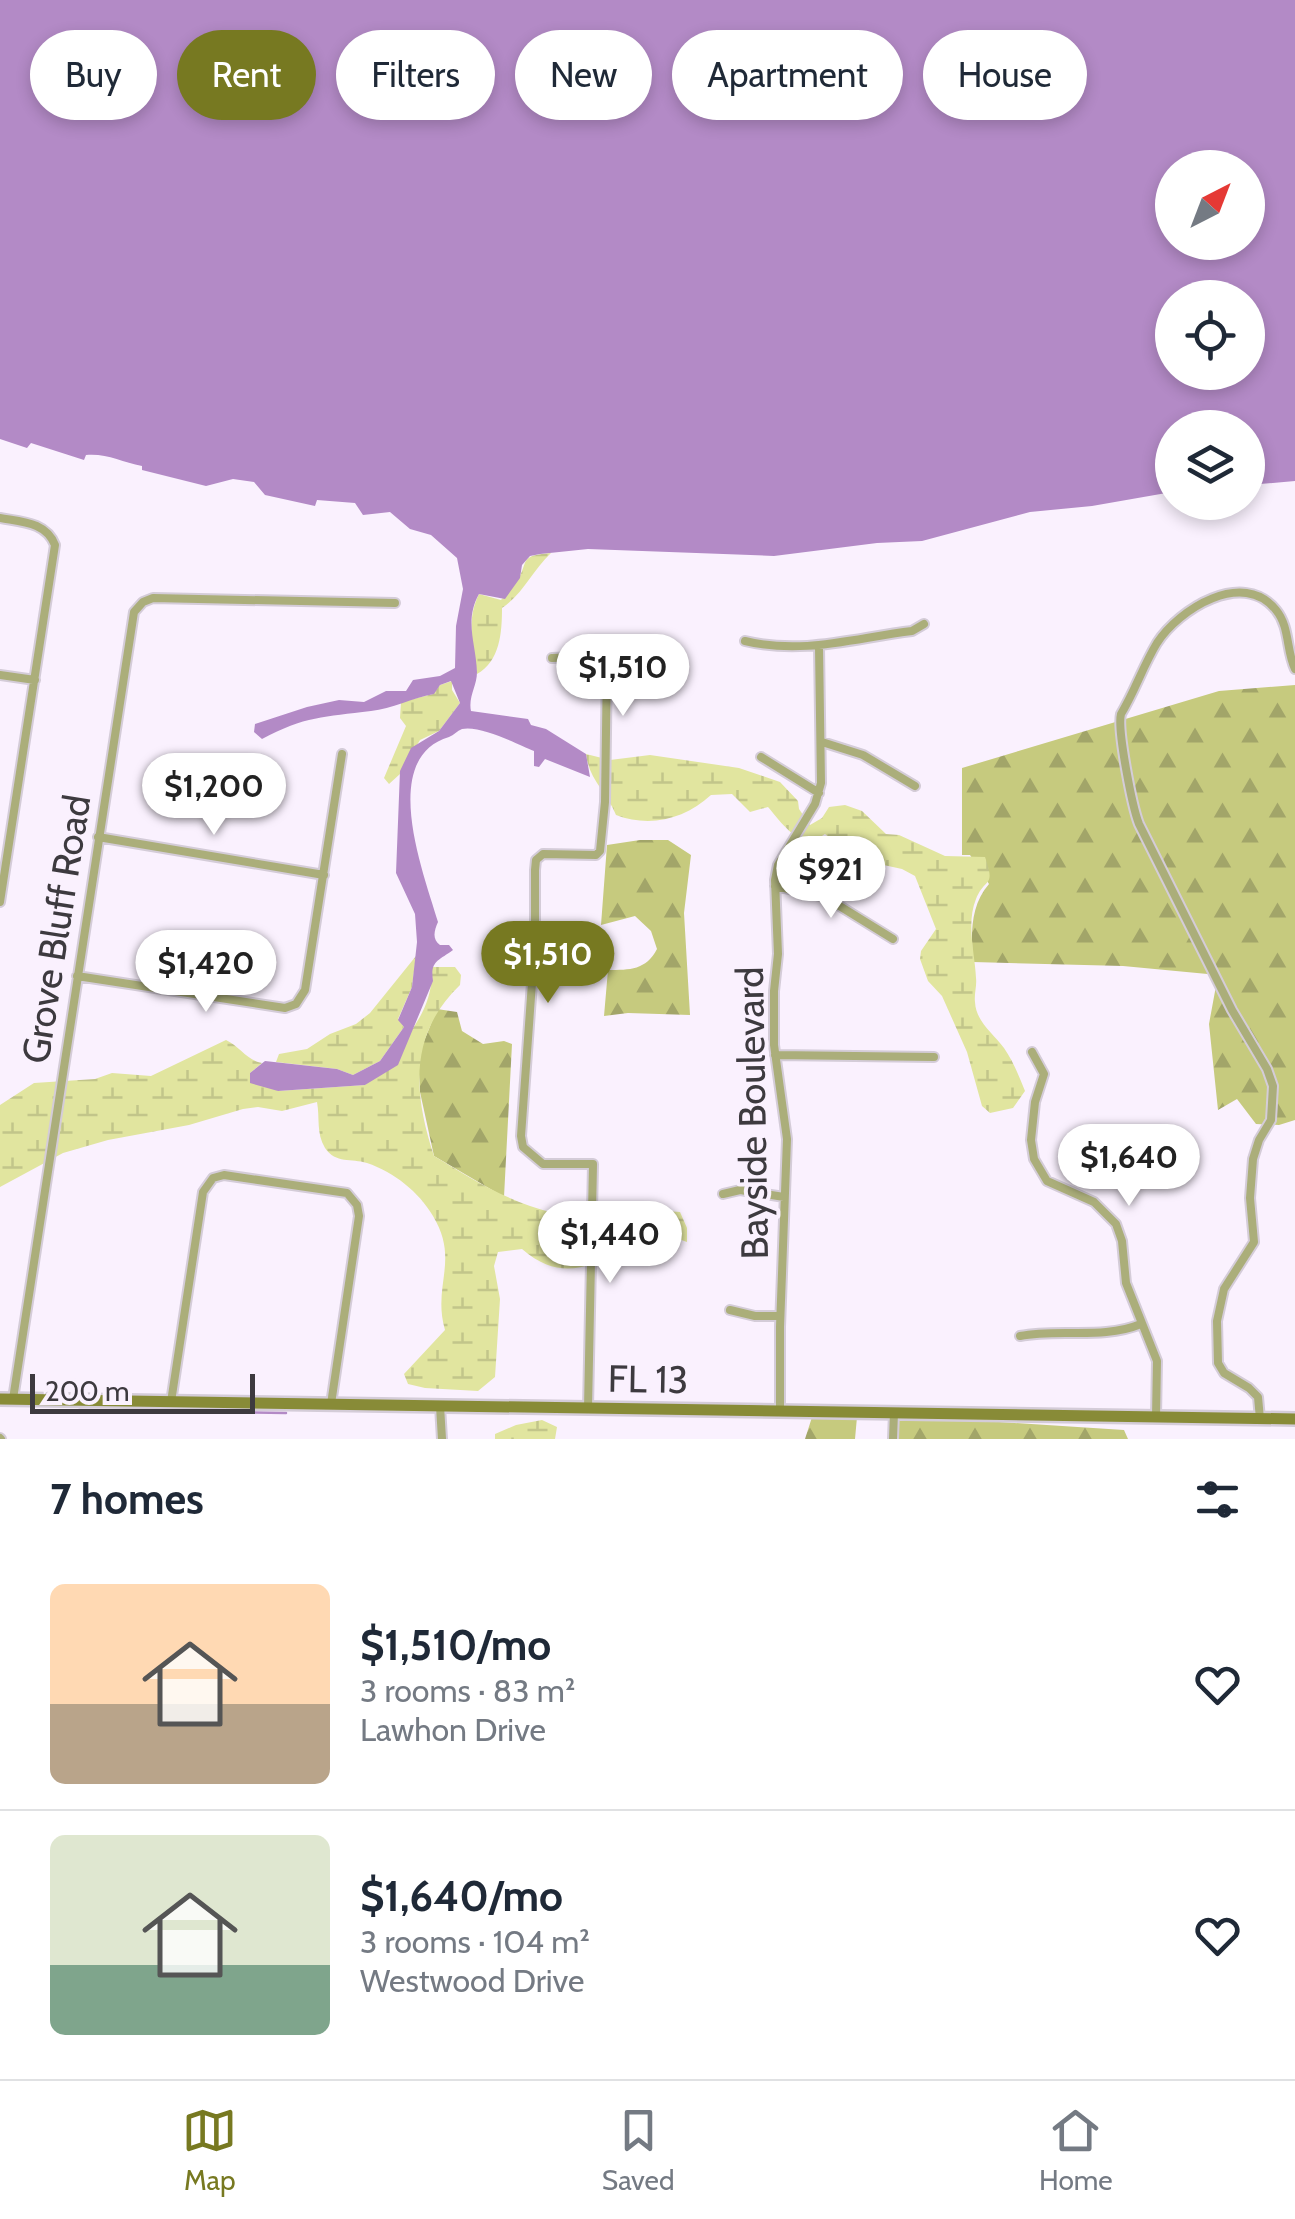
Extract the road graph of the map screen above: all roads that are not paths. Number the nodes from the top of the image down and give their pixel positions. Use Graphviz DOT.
graph roads {
  1 [pos="0,518"];
  2 [pos="394,603"];
  3 [pos="924,624"];
  4 [pos="745,641"];
  5 [pos="819,647"];
  6 [pos="552,658"];
  7 [pos="1295,670"];
  8 [pos="0,675"];
  9 [pos="35,680"];
  10 [pos="822,742"];
  11 [pos="342,754"];
  12 [pos="761,757"];
  13 [pos="915,786"];
  14 [pos="819,793"];
  15 [pos="0,810"];
  16 [pos="14,813"];
  17 [pos="98,837"];
  18 [pos="324,875"];
  19 [pos="775,886"];
  20 [pos="0,902"];
  21 [pos="892,938"];
  22 [pos="76,976"];
  23 [pos="1032,1052"];
  24 [pos="775,1055"];
  25 [pos="934,1057"];
  26 [pos="722,1194"];
  27 [pos="784,1197"];
  28 [pos="730,1310"];
  29 [pos="780,1316"];
  30 [pos="1140,1324"];
  31 [pos="1020,1336"];
  32 [pos="6,1399"];
  33 [pos="171,1402"];
  34 [pos="331,1404"];
  35 [pos="440,1406"];
  36 [pos="588,1408"];
  37 [pos="780,1410"];
  38 [pos="894,1412"];
  39 [pos="1156,1417"];
  40 [pos="1260,1419"];
  41 [pos="1295,1420"];
  42 [pos="442,1439"];
  43 [pos="893,1439"];
  1 -- 9 [label="street"];
  2 -- 17 [label="street, Grove Bluff Road"];
  3 -- 5 [label="street"];
  4 -- 5 [label="street"];
  5 -- 10 [label="street, Bayside Boulevard"];
  6 -- 36 [label="street"];
  7 -- 40 [label="street"];
  8 -- 9 [label="street"];
  9 -- 16 [label="street"];
  10 -- 13 [label="street"];
  10 -- 14 [label="street, Bayside Boulevard"];
  11 -- 18 [label="street"];
  12 -- 14 [label="street"];
  14 -- 19 [label="street, Bayside Boulevard"];
  15 -- 16 [label="street"];
  16 -- 20 [label="street"];
  17 -- 18 [label="street"];
  17 -- 22 [label="street, Grove Bluff Road"];
  18 -- 22 [label="street"];
  19 -- 21 [label="street"];
  19 -- 24 [label="street, Bayside Boulevard"];
  22 -- 32 [label="street, Grove Bluff Road"];
  23 -- 30 [label="street"];
  24 -- 25 [label="street"];
  24 -- 27 [label="street, Bayside Boulevard"];
  26 -- 27 [label="street"];
  27 -- 29 [label="street, Bayside Boulevard"];
  28 -- 29 [label="street"];
  29 -- 37 [label="street, Bayside Boulevard"];
  30 -- 31 [label="street"];
  30 -- 39 [label="street"];
  32 -- 33 [label="main road, FL 13"];
  33 -- 34 [label="main road, FL 13"];
  33 -- 34 [label="street"];
  34 -- 35 [label="main road, FL 13"];
  35 -- 36 [label="main road, FL 13"];
  35 -- 42 [label="street"];
  36 -- 37 [label="main road, FL 13"];
  37 -- 38 [label="main road, FL 13"];
  38 -- 39 [label="main road, FL 13"];
  38 -- 43 [label="street"];
  39 -- 40 [label="main road, FL 13"];
  40 -- 41 [label="main road, FL 13"];
}
